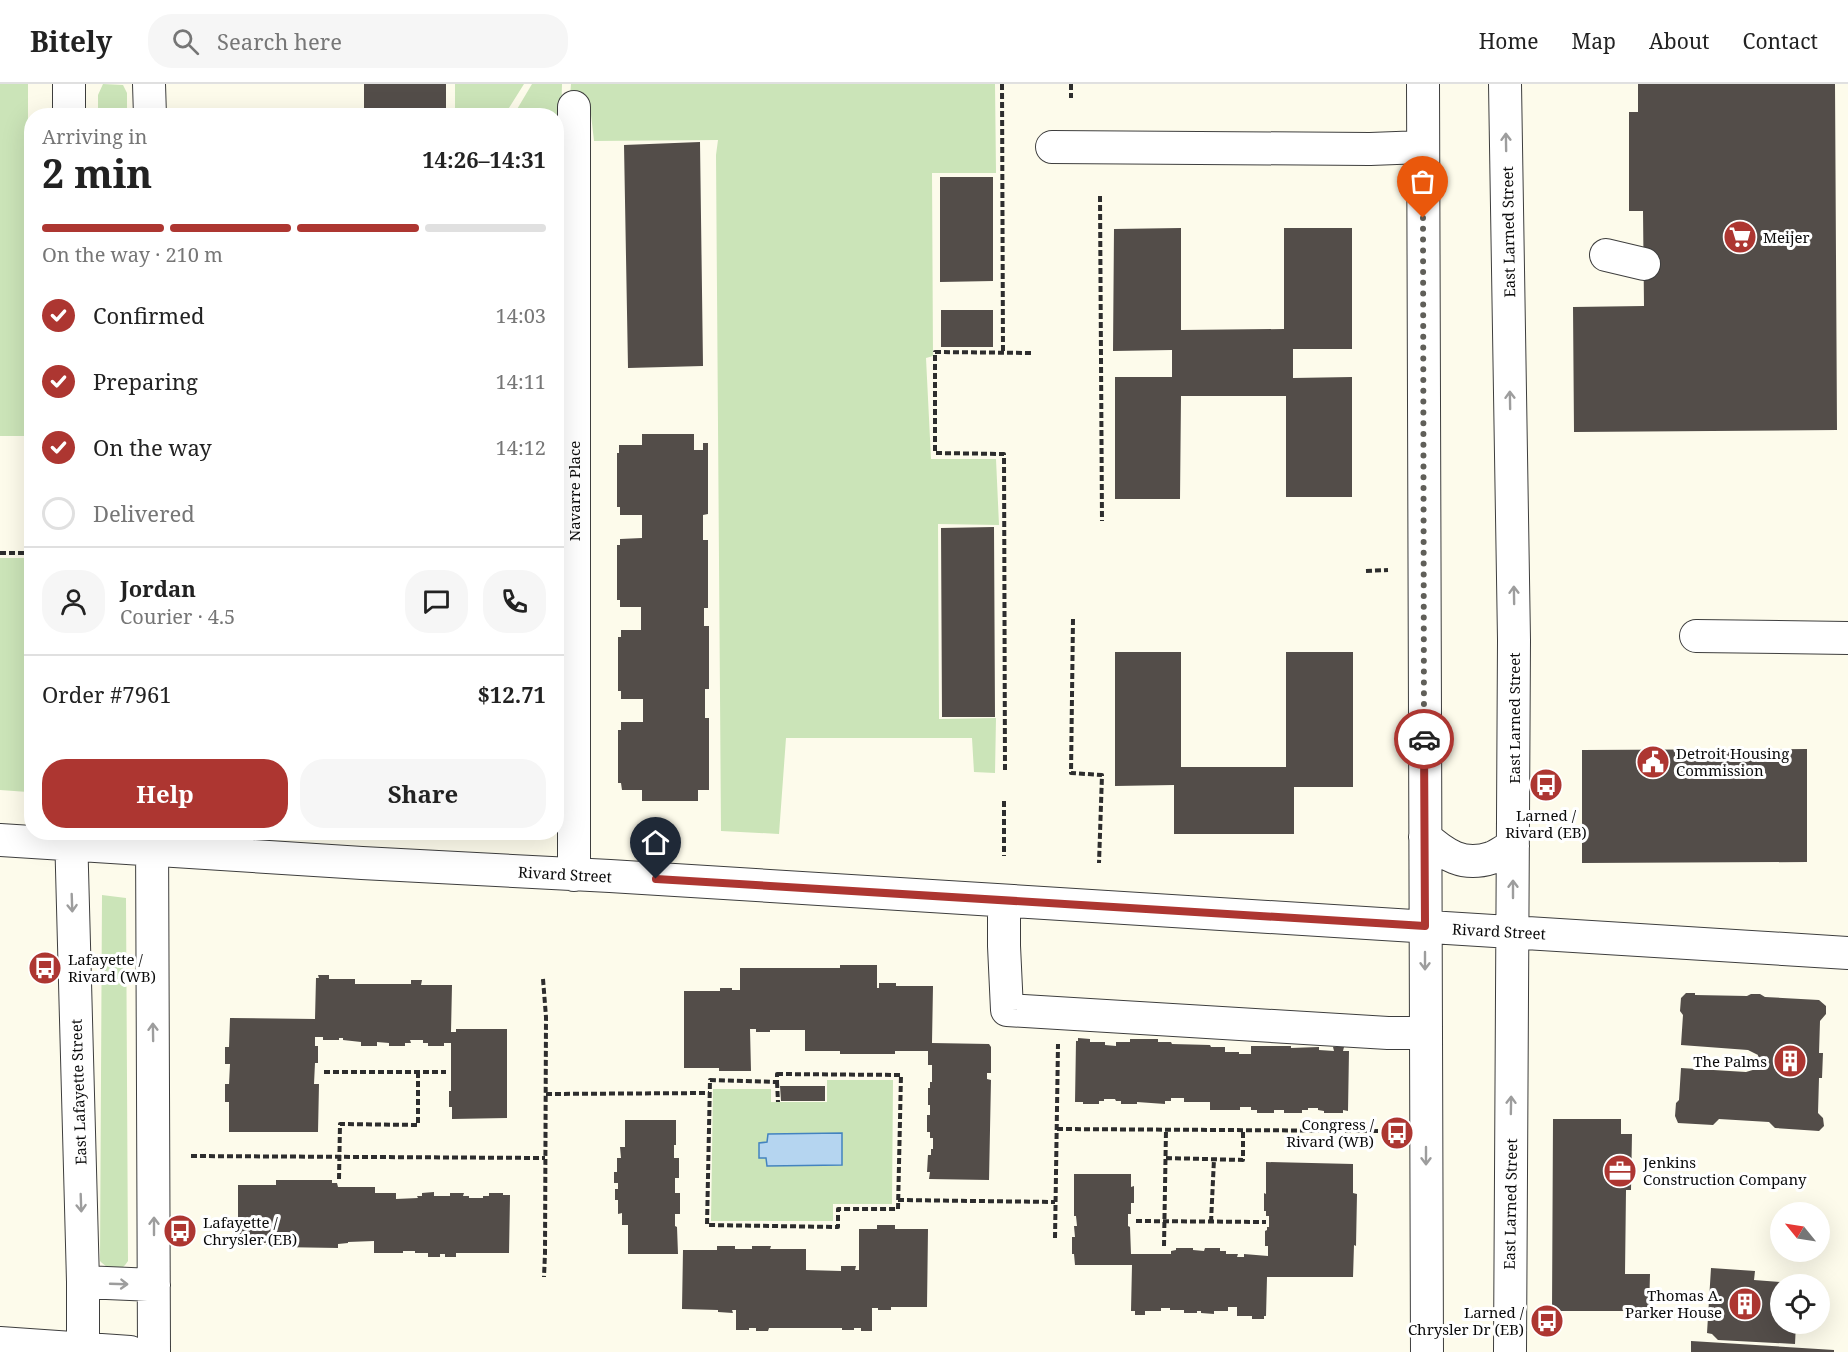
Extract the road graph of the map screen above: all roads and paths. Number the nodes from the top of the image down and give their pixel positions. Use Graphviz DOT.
graph roads {
  1 [pos="69,84"];
  2 [pos="149,84"];
  3 [pos="1002,84"];
  4 [pos="1071,84"];
  5 [pos="1423,84"];
  6 [pos="1505,84"];
  7 [pos="1071,98"];
  8 [pos="574,107"];
  9 [pos="69,108"];
  10 [pos="150,108"];
  11 [pos="1052,147"];
  12 [pos="1423,147"];
  13 [pos="1100,196"];
  14 [pos="1606,255"];
  15 [pos="1644,264"];
  16 [pos="1003,353"];
  17 [pos="1033,353"];
  18 [pos="1102,521"];
  19 [pos="0,553"];
  20 [pos="24,553"];
  21 [pos="1388,570"];
  22 [pos="1366,571"];
  23 [pos="1073,619"];
  24 [pos="1696,636"];
  25 [pos="1848,639"];
  26 [pos="1005,770"];
  27 [pos="1004,801"];
  28 [pos="1425,837"];
  29 [pos="0,840"];
  30 [pos="24,840"];
  31 [pos="71,840"];
  32 [pos="112,840"];
  33 [pos="152,841"];
  34 [pos="1513,846"];
  35 [pos="1004,856"];
  36 [pos="1100,863"];
  37 [pos="574,875"];
  38 [pos="1005,902"];
  39 [pos="1425,926"];
  40 [pos="1513,932"];
  41 [pos="1848,953"];
  42 [pos="543,979"];
  43 [pos="1425,1033"];
  44 [pos="1059,1038"];
  45 [pos="324,1072"];
  46 [pos="418,1072"];
  47 [pos="446,1072"];
  48 [pos="777,1082"];
  49 [pos="709,1093"];
  50 [pos="546,1094"];
  51 [pos="777,1102"];
  52 [pos="1057,1129"];
  53 [pos="1166,1130"];
  54 [pos="1243,1130"];
  55 [pos="1388,1131"];
  56 [pos="191,1156"];
  57 [pos="339,1157"];
  58 [pos="545,1158"];
  59 [pos="1166,1158"];
  60 [pos="1214,1159"];
  61 [pos="339,1179"];
  62 [pos="898,1200"];
  63 [pos="1055,1202"];
  64 [pos="1136,1221"];
  65 [pos="1164,1221"];
  66 [pos="1211,1222"];
  67 [pos="1266,1222"];
  68 [pos="1054,1238"];
  69 [pos="1164,1246"];
  70 [pos="544,1277"];
  71 [pos="83,1282"];
  72 [pos="154,1285"];
  73 [pos="0,1343"];
  74 [pos="83,1351"];
  75 [pos="130,1352"];
  76 [pos="154,1352"];
  77 [pos="1427,1352"];
  78 [pos="1510,1352"];
  1 -- 9 [label="street"];
  2 -- 10 [label="street"];
  3 -- 16 [label="path"];
  4 -- 7 [label="path"];
  5 -- 12 [label="street"];
  34 -- 6 [label="street, East Larned Street, one-way"];
  8 -- 37 [label="street, Navarre Place"];
  11 -- 12 [label="street"];
  12 -- 28 [label="street"];
  13 -- 18 [label="path"];
  14 -- 15 [label="street"];
  16 -- 17 [label="path"];
  16 -- 26 [label="path"];
  19 -- 20 [label="path"];
  21 -- 22 [label="path"];
  23 -- 36 [label="path"];
  24 -- 25 [label="street"];
  27 -- 35 [label="path"];
  28 -- 34 [label="street"];
  28 -- 39 [label="street"];
  29 -- 30 [label="street, Rivard Street"];
  31 -- 71 [label="street, East Lafayette Street, one-way"];
  32 -- 33 [label="street, Rivard Street"];
  33 -- 37 [label="street, Rivard Street"];
  72 -- 33 [label="street, one-way"];
  40 -- 34 [label="street, East Larned Street, one-way"];
  37 -- 38 [label="street, Rivard Street"];
  38 -- 39 [label="street, Rivard Street"];
  38 -- 43 [label="street"];
  39 -- 40 [label="street, Rivard Street"];
  39 -- 43 [label="street, one-way"];
  40 -- 41 [label="street, Rivard Street"];
  78 -- 40 [label="street, East Larned Street, one-way"];
  42 -- 50 [label="path"];
  43 -- 77 [label="street, one-way"];
  44 -- 52 [label="path"];
  45 -- 46 [label="path"];
  46 -- 47 [label="path"];
  46 -- 57 [label="path"];
  48 -- 49 [label="path"];
  48 -- 51 [label="path"];
  48 -- 62 [label="path"];
  49 -- 50 [label="path"];
  49 -- 62 [label="path"];
  50 -- 58 [label="path"];
  52 -- 53 [label="path"];
  52 -- 63 [label="path"];
  53 -- 54 [label="path"];
  53 -- 59 [label="path"];
  54 -- 55 [label="path"];
  54 -- 60 [label="path"];
  56 -- 57 [label="path"];
  57 -- 58 [label="path"];
  57 -- 61 [label="path"];
  58 -- 70 [label="path"];
  59 -- 60 [label="path"];
  59 -- 65 [label="path"];
  60 -- 66 [label="path"];
  62 -- 63 [label="path"];
  63 -- 68 [label="path"];
  64 -- 65 [label="path"];
  65 -- 66 [label="path"];
  65 -- 69 [label="path"];
  66 -- 67 [label="path"];
  71 -- 72 [label="street, one-way"];
  71 -- 74 [label="street, East Lafayette Street"];
  72 -- 76 [label="street"];
  73 -- 74 [label="street"];
  74 -- 75 [label="street"];
}
